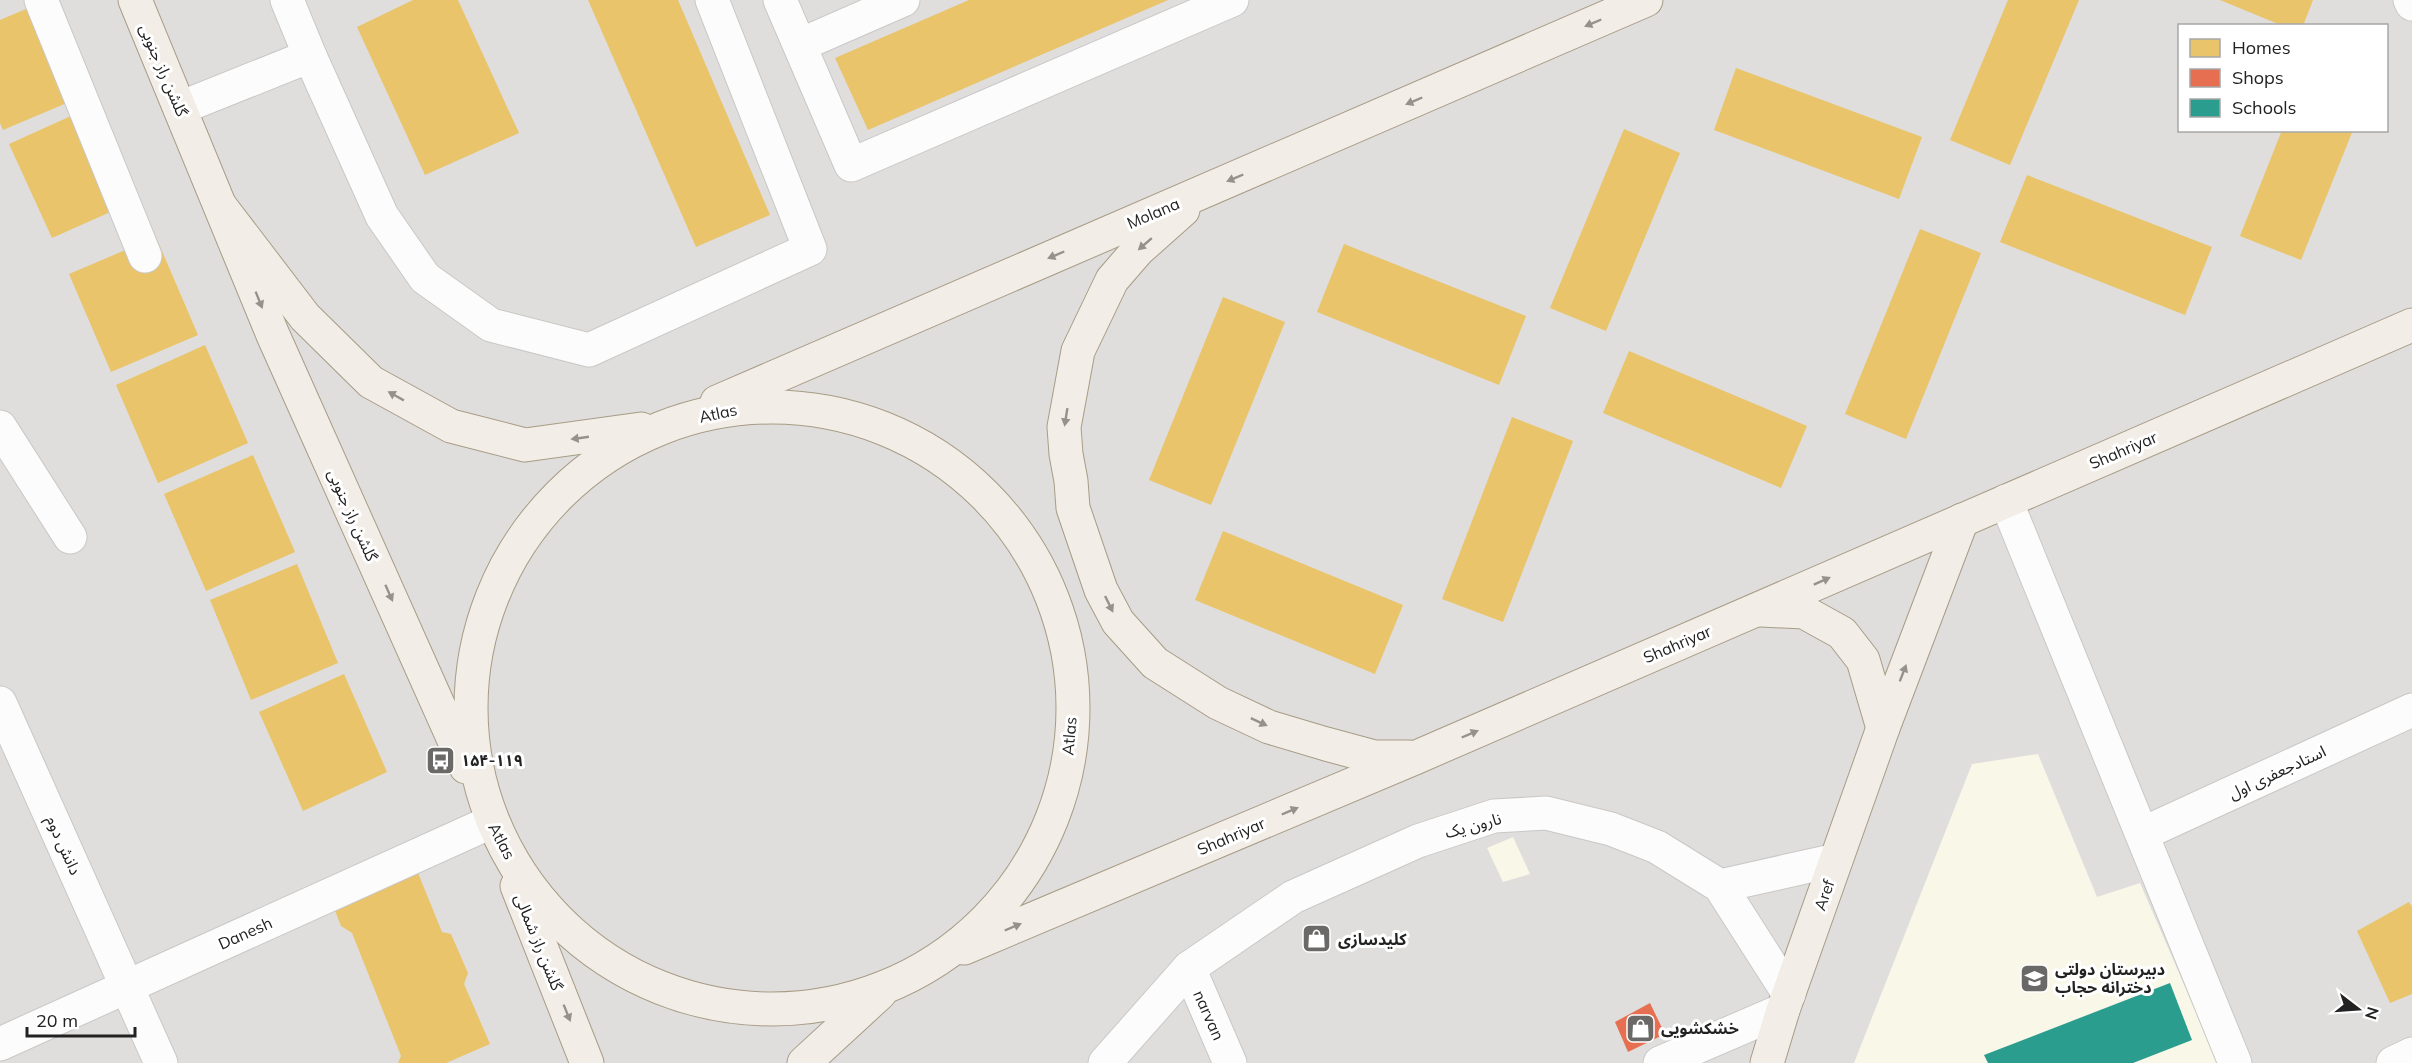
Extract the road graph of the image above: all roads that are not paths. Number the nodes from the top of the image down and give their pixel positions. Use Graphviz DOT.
graph roads {
  1 [pos="41,0"];
  2 [pos="135,0"];
  3 [pos="287,0"];
  4 [pos="712,0"];
  5 [pos="780,0"];
  6 [pos="903,0"];
  7 [pos="1232,0"];
  8 [pos="1646,0"];
  9 [pos="2410,0"];
  10 [pos="2412,4"];
  11 [pos="800,45"];
  12 [pos="310,56"];
  13 [pos="180,108"];
  14 [pos="1204,191"];
  15 [pos="221,207"];
  16 [pos="145,256"];
  17 [pos="2412,325"];
  18 [pos="0,427"];
  19 [pos="659,427"];
  20 [pos="2006,501"];
  21 [pos="1962,520"];
  22 [pos="70,537"];
  23 [pos="1756,610"];
  24 [pos="0,704"];
  25 [pos="2412,710"];
  26 [pos="1882,728"];
  27 [pos="1417,757"];
  28 [pos="491,822"];
  29 [pos="2142,834"];
  30 [pos="1836,860"];
  31 [pos="1720,886"];
  32 [pos="940,958"];
  33 [pos="1189,968"];
  34 [pos="128,986"];
  35 [pos="884,989"];
  36 [pos="1786,1002"];
  37 [pos="0,1044"];
  38 [pos="2412,1055"];
  39 [pos="161,1063"];
  40 [pos="587,1063"];
  41 [pos="804,1063"];
  42 [pos="1105,1063"];
  43 [pos="1230,1063"];
  44 [pos="1660,1063"];
  45 [pos="1767,1063"];
  46 [pos="2235,1063"];
  47 [pos="2393,1063"];
  1 -- 16 [label="street"];
  2 -- 13 [label="main road, گلشن راز جنوبی"];
  3 -- 12 [label="street"];
  4 -- 12 [label="street"];
  5 -- 11 [label="street"];
  6 -- 11 [label="street"];
  7 -- 11 [label="street"];
  8 -- 14 [label="main road, Molana, one-way"];
  9 -- 10 [label="street"];
  12 -- 13 [label="street"];
  13 -- 15 [label="main road, گلشن راز جنوبی"];
  14 -- 19 [label="main road, Molana, one-way"];
  14 -- 27 [label="main road, one-way"];
  19 -- 15 [label="main road, گلشن راز جنوبی, one-way"];
  15 -- 28 [label="main road, گلشن راز جنوبی, one-way"];
  17 -- 20 [label="main road, Shahriyar"];
  18 -- 22 [label="street"];
  19 -- 28 [label="main road, Atlas"];
  19 -- 32 [label="main road, Atlas"];
  20 -- 21 [label="main road, Shahriyar"];
  20 -- 29 [label="street"];
  23 -- 21 [label="main road, Shahriyar, one-way"];
  26 -- 21 [label="main road, Aref, one-way"];
  23 -- 26 [label="main road"];
  27 -- 23 [label="main road, Shahriyar, one-way"];
  24 -- 34 [label="street, دانش دوم"];
  25 -- 29 [label="street, استادجعفری اول"];
  26 -- 30 [label="main road, Aref"];
  32 -- 27 [label="main road, Shahriyar, one-way"];
  28 -- 34 [label="street, Danesh"];
  28 -- 35 [label="main road, Atlas"];
  28 -- 40 [label="main road, گلشن راز شمالی, one-way"];
  29 -- 46 [label="street"];
  30 -- 31 [label="street"];
  30 -- 36 [label="main road, Aref"];
  31 -- 33 [label="street, نارون یک"];
  31 -- 36 [label="street, نارون یک"];
  32 -- 35 [label="main road, Atlas"];
  33 -- 42 [label="street, نارون یک"];
  33 -- 43 [label="street, narvan"];
  34 -- 37 [label="street, Danesh"];
  34 -- 39 [label="street, دانش دوم"];
  35 -- 41 [label="main road"];
  36 -- 44 [label="street"];
  36 -- 45 [label="main road, Aref"];
  38 -- 47 [label="street"];
}
